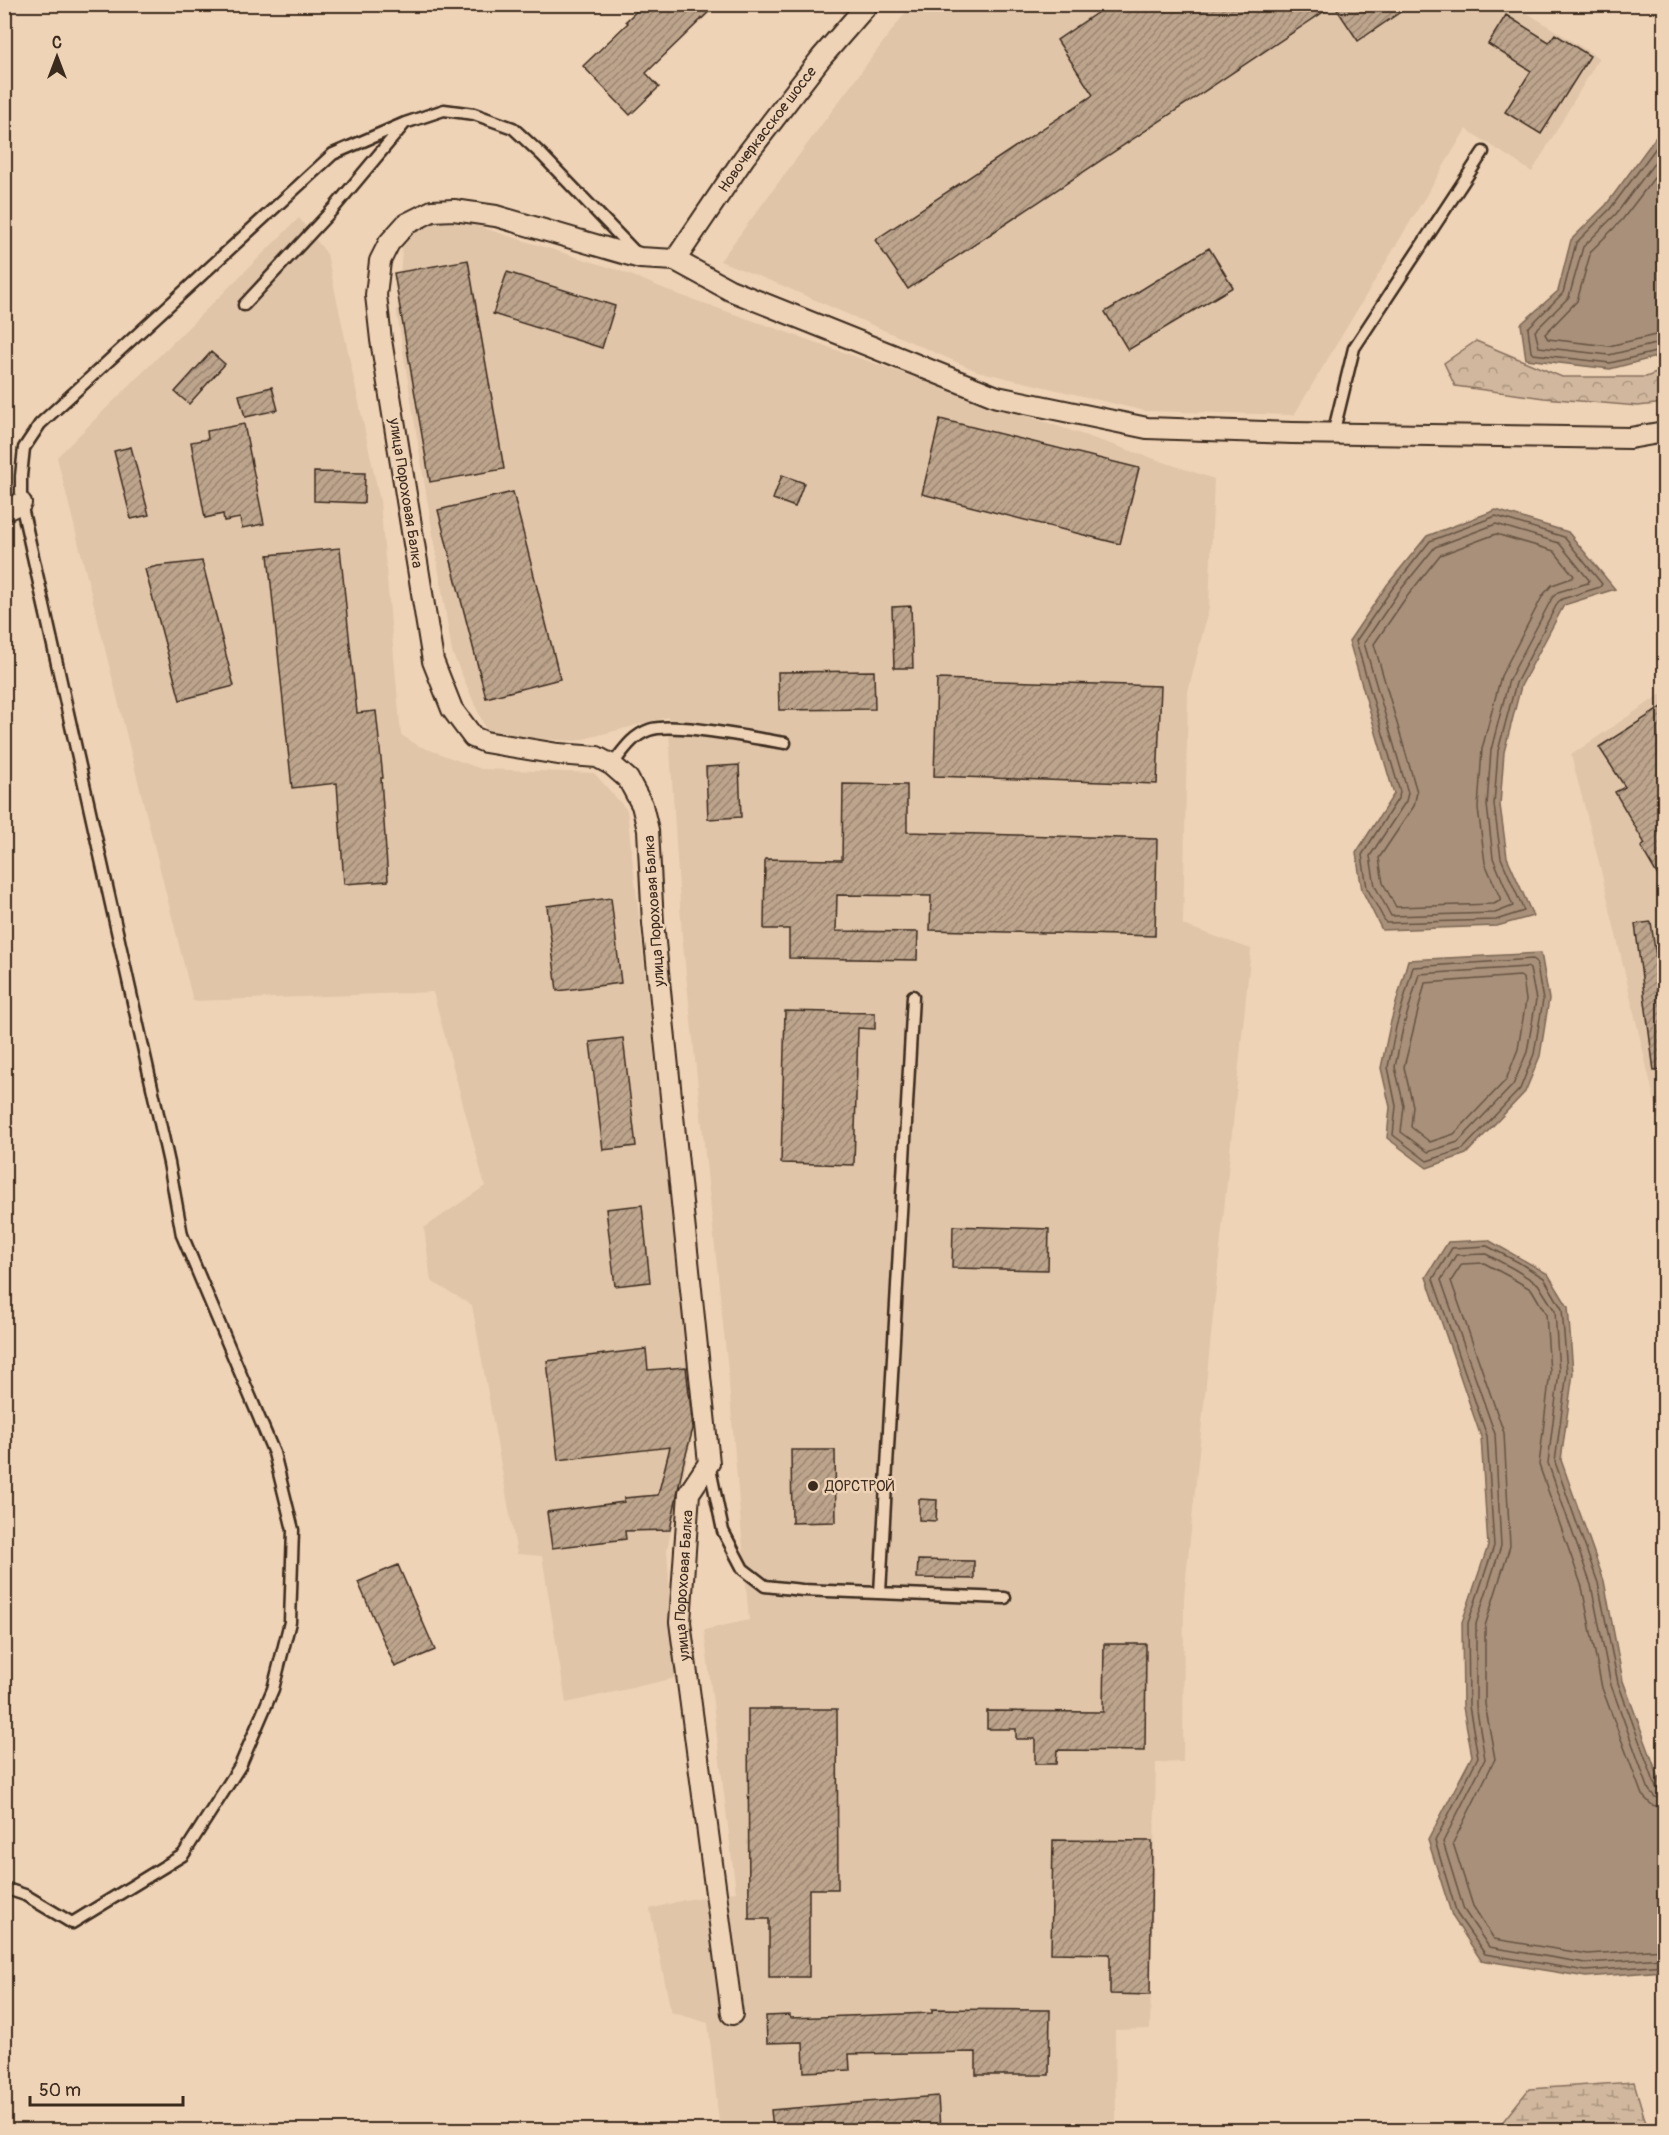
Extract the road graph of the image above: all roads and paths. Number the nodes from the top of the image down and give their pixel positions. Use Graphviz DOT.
graph roads {
  1 [pos="868,4"];
  2 [pos="405,123"];
  3 [pos="1483,152"];
  4 [pos="640,258"];
  5 [pos="675,260"];
  6 [pos="244,305"];
  7 [pos="1665,432"];
  8 [pos="1333,434"];
  9 [pos="13,507"];
  10 [pos="785,743"];
  11 [pos="612,765"];
  12 [pos="913,996"];
  13 [pos="709,1464"];
  14 [pos="880,1593"];
  15 [pos="1005,1598"];
  16 [pos="4,1888"];
  17 [pos="732,2014"];
  1 -- 5 [label="street, Новочеркасское шоссе"];
  2 -- 4 [label="lane"];
  2 -- 6 [label="lane"];
  2 -- 9 [label="lane"];
  3 -- 8 [label="lane"];
  4 -- 5 [label="street, улица Пороховая Балка"];
  4 -- 11 [label="street, улица Пороховая Балка"];
  5 -- 8 [label="street"];
  7 -- 8 [label="street"];
  9 -- 16 [label="lane"];
  10 -- 11 [label="lane"];
  11 -- 13 [label="street, улица Пороховая Балка"];
  12 -- 14 [label="lane"];
  13 -- 14 [label="lane"];
  13 -- 17 [label="street, улица Пороховая Балка"];
  14 -- 15 [label="lane"];
}
